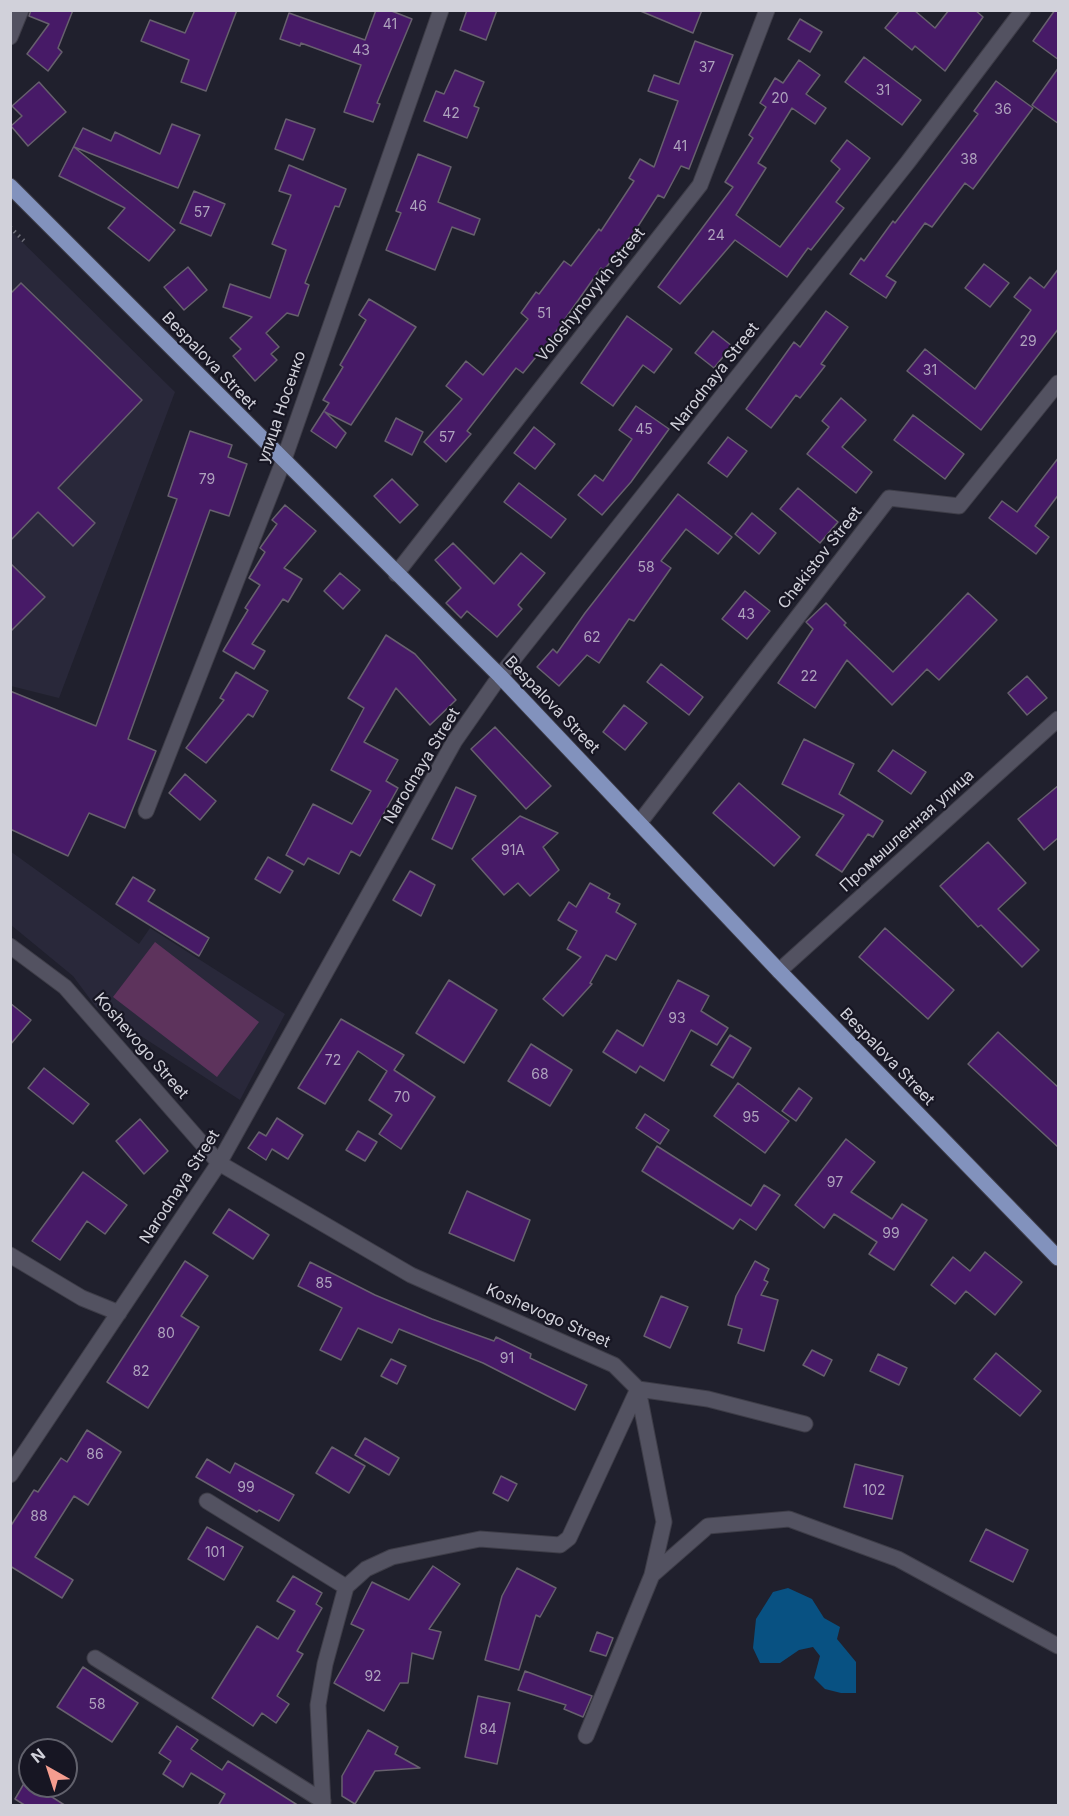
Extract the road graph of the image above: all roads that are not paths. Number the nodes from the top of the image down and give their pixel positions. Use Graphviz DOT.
graph roads {
  1 [pos="21,10"];
  2 [pos="441,10"];
  3 [pos="767,10"];
  4 [pos="1023,10"];
  5 [pos="10,37"];
  6 [pos="10,186"];
  7 [pos="1059,383"];
  8 [pos="283,462"];
  9 [pos="396,573"];
  10 [pos="500,676"];
  11 [pos="1059,719"];
  12 [pos="146,812"];
  13 [pos="640,822"];
  14 [pos="10,946"];
  15 [pos="779,971"];
  16 [pos="219,1163"];
  17 [pos="10,1255"];
  18 [pos="1059,1258"];
  19 [pos="119,1313"];
  20 [pos="638,1389"];
  21 [pos="805,1424"];
  22 [pos="10,1475"];
  23 [pos="207,1501"];
  24 [pos="652,1575"];
  25 [pos="346,1587"];
  26 [pos="1059,1646"];
  27 [pos="95,1658"];
  28 [pos="586,1736"];
  29 [pos="323,1803"];
  1 -- 5 [label="street"];
  2 -- 8 [label="street, улица Носенко"];
  3 -- 9 [label="street, Voloshynovykh Street"];
  4 -- 10 [label="street, Narodnaya Street"];
  6 -- 8 [label="main road, Bespalova Street"];
  7 -- 13 [label="street, Chekistov Street"];
  8 -- 9 [label="main road, Bespalova Street"];
  8 -- 12 [label="street, улица Носенко"];
  9 -- 10 [label="main road, Bespalova Street"];
  10 -- 13 [label="main road, Bespalova Street"];
  10 -- 16 [label="street, Narodnaya Street"];
  11 -- 15 [label="street, Промышленная улица"];
  13 -- 15 [label="main road, Bespalova Street"];
  14 -- 16 [label="street, Koshevogo Street"];
  15 -- 18 [label="main road, Bespalova Street"];
  16 -- 19 [label="street, Narodnaya Street"];
  16 -- 20 [label="street, Koshevogo Street"];
  17 -- 19 [label="street"];
  19 -- 22 [label="street, Narodnaya Street"];
  20 -- 21 [label="street"];
  20 -- 24 [label="street"];
  20 -- 25 [label="street"];
  23 -- 25 [label="street"];
  24 -- 26 [label="street"];
  24 -- 28 [label="street"];
  25 -- 29 [label="street"];
  27 -- 29 [label="street"];
}
